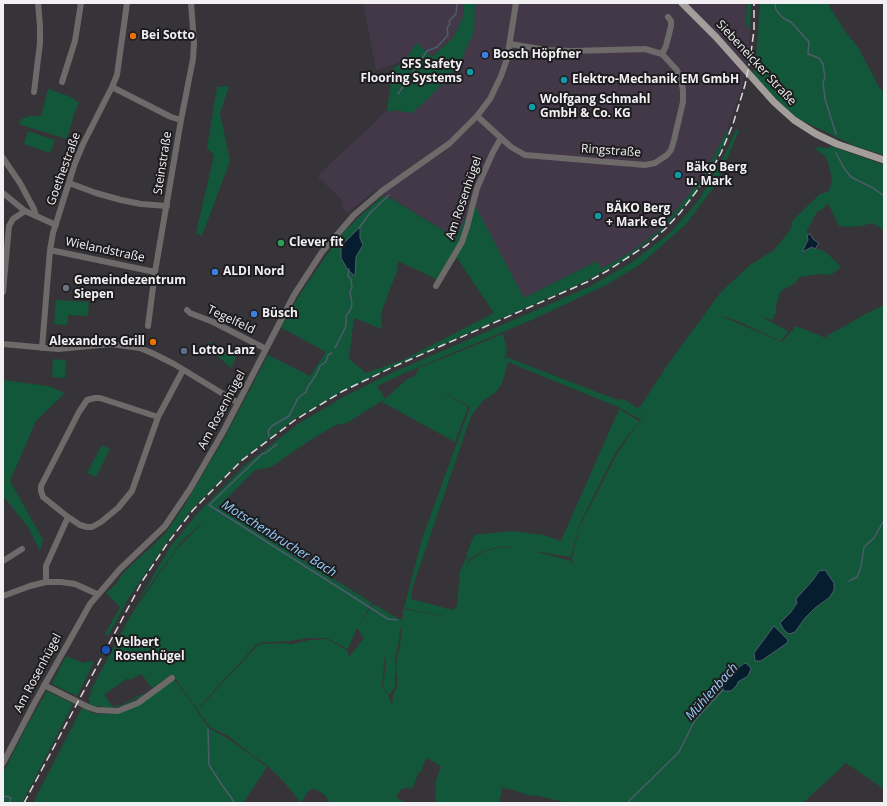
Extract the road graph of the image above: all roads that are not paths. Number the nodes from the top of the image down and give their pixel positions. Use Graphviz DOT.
graph roads {
  1 [pos="38,3"];
  2 [pos="81,3"];
  3 [pos="127,3"];
  4 [pos="191,3"];
  5 [pos="516,3"];
  6 [pos="682,3"];
  7 [pos="668,17"];
  8 [pos="510,44"];
  9 [pos="662,54"];
  10 [pos="62,82"];
  11 [pos="112,87"];
  12 [pos="34,92"];
  13 [pos="477,116"];
  14 [pos="181,120"];
  15 [pos="501,138"];
  16 [pos="3,158"];
  17 [pos="884,160"];
  18 [pos="69,183"];
  19 [pos="3,193"];
  20 [pos="167,206"];
  21 [pos="25,211"];
  22 [pos="36,216"];
  23 [pos="56,225"];
  24 [pos="50,250"];
  25 [pos="155,272"];
  26 [pos="436,286"];
  27 [pos="3,292"];
  28 [pos="187,310"];
  29 [pos="148,326"];
  30 [pos="3,344"];
  31 [pos="42,348"];
  32 [pos="266,349"];
  33 [pos="183,370"];
  34 [pos="238,403"];
  35 [pos="158,417"];
  36 [pos="68,517"];
  37 [pos="22,549"];
  38 [pos="3,561"];
  39 [pos="46,582"];
  40 [pos="97,594"];
  41 [pos="3,596"];
  42 [pos="172,678"];
  43 [pos="44,685"];
  44 [pos="3,763"];
  1 -- 12 [label="street"];
  2 -- 10 [label="street"];
  3 -- 11 [label="street, Goethestraße"];
  4 -- 14 [label="street, Steinstraße"];
  5 -- 8 [label="street, Am Rosenhügel"];
  6 -- 17 [label="main road, Siebeneicker Straße"];
  7 -- 9 [label="street"];
  8 -- 9 [label="street"];
  8 -- 13 [label="street, Am Rosenhügel"];
  9 -- 15 [label="street, Ringstraße"];
  11 -- 14 [label="street"];
  11 -- 18 [label="street, Goethestraße"];
  13 -- 15 [label="street, Ringstraße"];
  13 -- 32 [label="street, Am Rosenhügel"];
  14 -- 20 [label="street, Steinstraße"];
  15 -- 26 [label="street, Am Rosenhügel"];
  16 -- 22 [label="street"];
  18 -- 20 [label="street"];
  18 -- 23 [label="street, Goethestraße"];
  19 -- 21 [label="street"];
  20 -- 25 [label="street, Steinstraße"];
  21 -- 22 [label="street"];
  21 -- 27 [label="street"];
  22 -- 23 [label="street"];
  23 -- 24 [label="street, Goethestraße"];
  24 -- 25 [label="street, Wielandstraße"];
  24 -- 31 [label="street, Goethestraße"];
  25 -- 29 [label="street, Steinstraße"];
  28 -- 32 [label="street, Tegelfeld"];
  30 -- 31 [label="street"];
  31 -- 33 [label="street"];
  32 -- 34 [label="street, Am Rosenhügel"];
  33 -- 34 [label="street"];
  33 -- 35 [label="street"];
  34 -- 40 [label="street, Am Rosenhügel"];
  35 -- 36 [label="street"];
  35 -- 36 [label="street"];
  36 -- 39 [label="street"];
  37 -- 38 [label="street"];
  39 -- 40 [label="street"];
  39 -- 41 [label="street"];
  40 -- 43 [label="street, Am Rosenhügel"];
  42 -- 43 [label="street"];
  43 -- 44 [label="street, Am Rosenhügel"];
}
